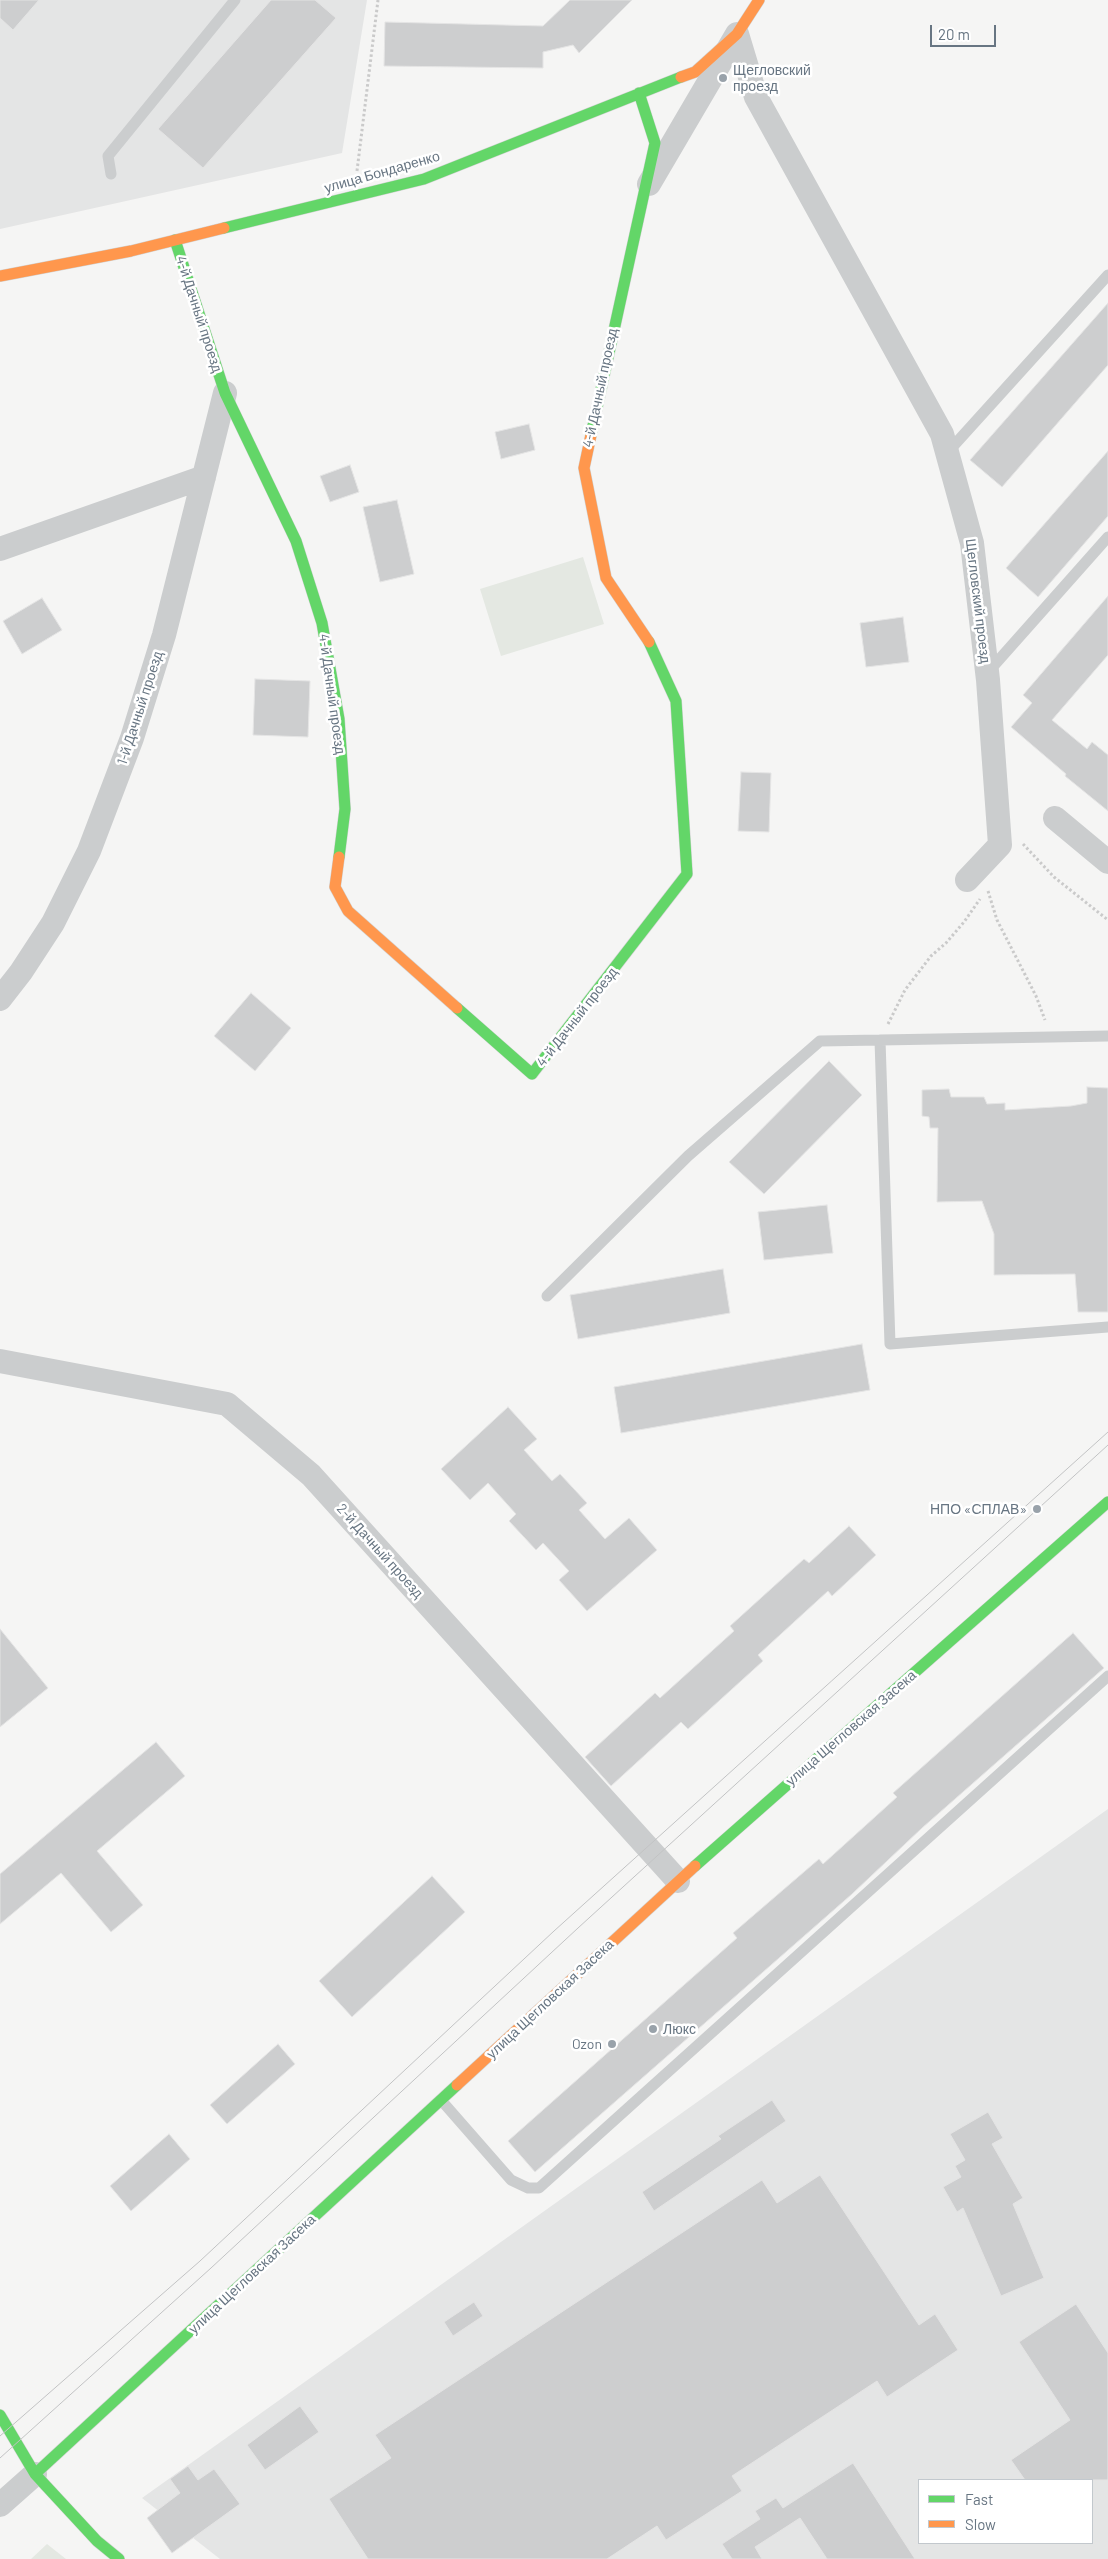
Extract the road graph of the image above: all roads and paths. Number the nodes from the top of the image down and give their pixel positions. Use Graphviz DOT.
graph roads {
  1 [pos="235,0"];
  2 [pos="378,0"];
  3 [pos="759,0"];
  4 [pos="737,34"];
  5 [pos="639,93"];
  6 [pos="111,174"];
  7 [pos="645,192"];
  8 [pos="354,197"];
  9 [pos="176,240"];
  10 [pos="1108,275"];
  11 [pos="0,276"];
  12 [pos="225,393"];
  13 [pos="947,453"];
  14 [pos="204,477"];
  15 [pos="1108,537"];
  16 [pos="0,549"];
  17 [pos="987,672"];
  18 [pos="999,814"];
  19 [pos="1055,818"];
  20 [pos="1108,862"];
  21 [pos="967,880"];
  22 [pos="1108,920"];
  23 [pos="0,999"];
  24 [pos="1108,1036"];
  25 [pos="1051,1037"];
  26 [pos="880,1040"];
  27 [pos="547,1296"];
  28 [pos="1108,1328"];
  29 [pos="0,1360"];
  30 [pos="1108,1502"];
  31 [pos="1108,1676"];
  32 [pos="678,1881"];
  33 [pos="441,2100"];
  34 [pos="0,2415"];
  35 [pos="35,2474"];
  36 [pos="0,2505"];
  37 [pos="119,2559"];
  1 -- 6 [label="lane"];
  2 -- 8 [label="path"];
  3 -- 4 [label="street, улица Бондаренко"];
  4 -- 5 [label="street, улица Бондаренко"];
  4 -- 7 [label="street"];
  4 -- 13 [label="street, Щегловский проезд"];
  5 -- 7 [label="street, 4-й Дачный проезд"];
  5 -- 8 [label="street, улица Бондаренко"];
  7 -- 12 [label="street, 4-й Дачный проезд"];
  8 -- 9 [label="street, улица Бондаренко"];
  9 -- 11 [label="street, улица Бондаренко"];
  9 -- 12 [label="street, 4-й Дачный проезд"];
  10 -- 13 [label="lane"];
  12 -- 14 [label="street, 1-й Дачный проезд"];
  13 -- 17 [label="street, Щегловский проезд"];
  14 -- 16 [label="street"];
  14 -- 23 [label="street, 1-й Дачный проезд"];
  15 -- 17 [label="lane"];
  17 -- 18 [label="street, Щегловский проезд"];
  18 -- 21 [label="street, Щегловский проезд"];
  18 -- 22 [label="path"];
  19 -- 20 [label="street"];
  24 -- 25 [label="lane"];
  25 -- 26 [label="lane"];
  25 -- 26 [label="path"];
  26 -- 27 [label="lane"];
  26 -- 28 [label="lane"];
  29 -- 32 [label="street, 2-й Дачный проезд"];
  30 -- 32 [label="street, улица Щегловская Засека"];
  31 -- 33 [label="lane"];
  32 -- 33 [label="street, улица Щегловская Засека"];
  33 -- 35 [label="street, улица Щегловская Засека"];
  34 -- 35 [label="street"];
  35 -- 36 [label="street, улица Щегловская Засека"];
  35 -- 37 [label="street"];
}
